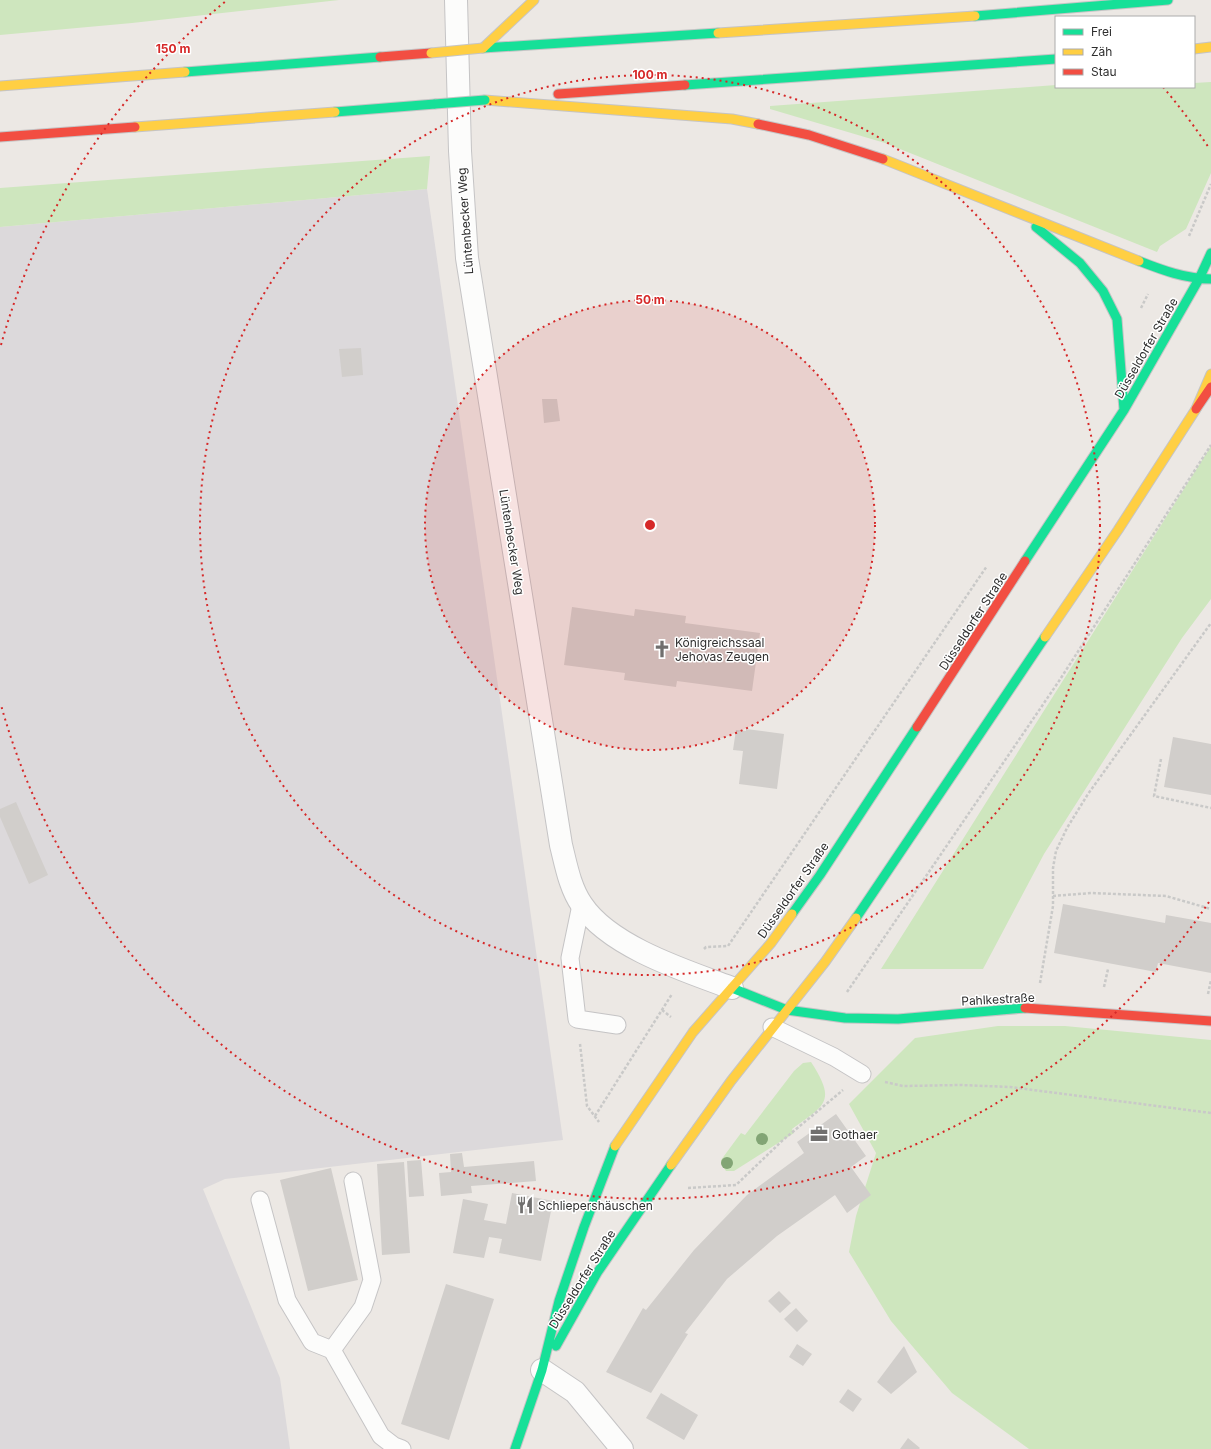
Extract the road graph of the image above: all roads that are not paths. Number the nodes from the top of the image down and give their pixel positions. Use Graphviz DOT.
graph roads {
  1 [pos="456,0"];
  2 [pos="534,0"];
  3 [pos="1168,0"];
  4 [pos="1211,47"];
  5 [pos="483,48"];
  6 [pos="1195,49"];
  7 [pos="1055,59"];
  8 [pos="0,86"];
  9 [pos="485,100"];
  10 [pos="0,137"];
  11 [pos="1020,213"];
  12 [pos="1211,253"];
  13 [pos="1199,279"];
  14 [pos="1211,279"];
  15 [pos="1211,374"];
  16 [pos="1211,387"];
  17 [pos="1196,409"];
  18 [pos="1124,410"];
  19 [pos="581,905"];
  20 [pos="732,988"];
  21 [pos="787,1010"];
  22 [pos="1211,1021"];
  23 [pos="617,1025"];
  24 [pos="772,1027"];
  25 [pos="862,1074"];
  26 [pos="353,1181"];
  27 [pos="260,1200"];
  28 [pos="332,1350"];
  29 [pos="542,1370"];
  30 [pos="402,1449"];
  31 [pos="515,1449"];
  32 [pos="622,1449"];
  1 -- 19 [label="street, Lüntenbecker Weg"];
  2 -- 5 [label="main road"];
  3 -- 5 [label="main road"];
  4 -- 6 [label="main road"];
  5 -- 8 [label="main road, bridge"];
  7 -- 9 [label="main road"];
  9 -- 10 [label="main road, bridge"];
  9 -- 11 [label="main road"];
  11 -- 13 [label="main road"];
  11 -- 18 [label="main road"];
  12 -- 13 [label="main road, Düsseldorfer Straße"];
  13 -- 14 [label="main road"];
  13 -- 18 [label="main road, Düsseldorfer Straße"];
  15 -- 17 [label="main road, Düsseldorfer Straße"];
  16 -- 17 [label="main road"];
  17 -- 21 [label="main road, Düsseldorfer Straße"];
  18 -- 20 [label="main road, Düsseldorfer Straße"];
  19 -- 20 [label="street, Lüntenbecker Weg"];
  19 -- 23 [label="lane"];
  20 -- 21 [label="main road"];
  20 -- 29 [label="main road, Düsseldorfer Straße"];
  21 -- 22 [label="main road, Pahlkestraße"];
  21 -- 24 [label="main road, Düsseldorfer Straße"];
  24 -- 25 [label="lane"];
  24 -- 29 [label="main road, Düsseldorfer Straße"];
  26 -- 28 [label="lane"];
  27 -- 28 [label="lane"];
  28 -- 30 [label="lane"];
  29 -- 31 [label="main road, Düsseldorfer Straße"];
  29 -- 32 [label="street"];
}
